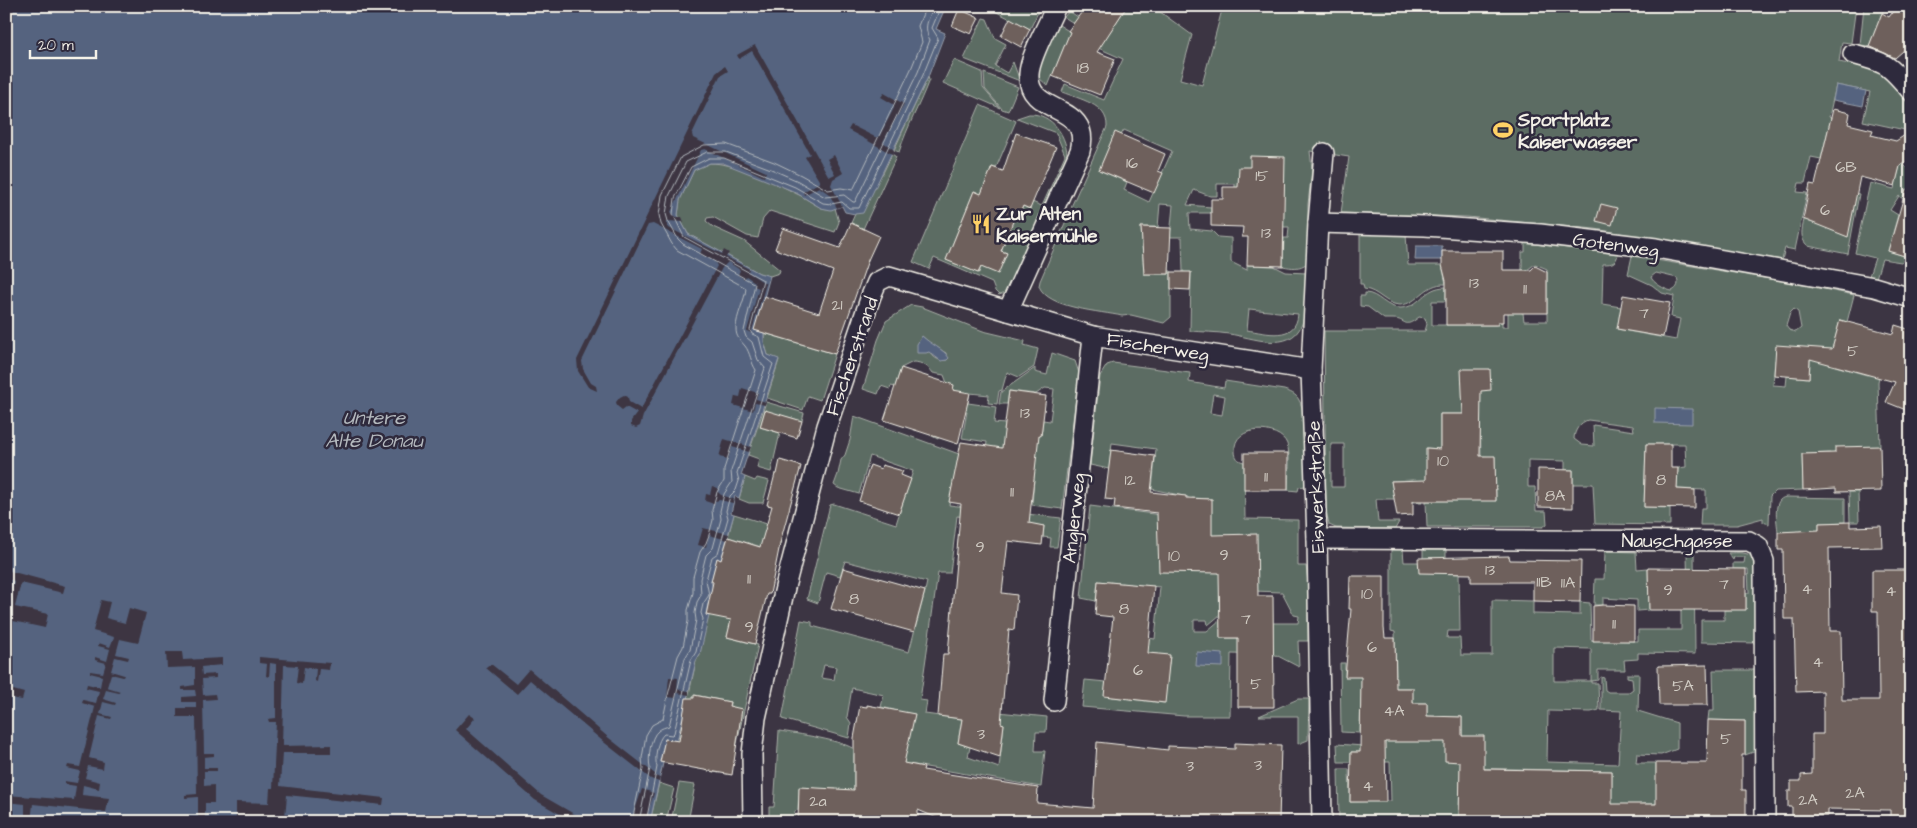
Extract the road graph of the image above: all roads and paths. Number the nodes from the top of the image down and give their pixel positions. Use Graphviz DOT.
graph roads {
  1 [pos="1056,6"];
  2 [pos="1853,54"];
  3 [pos="1911,91"];
  4 [pos="1324,153"];
  5 [pos="1318,223"];
  6 [pos="1911,298"];
  7 [pos="1008,311"];
  8 [pos="1093,336"];
  9 [pos="1311,370"];
  10 [pos="1317,539"];
  11 [pos="1054,701"];
  12 [pos="753,822"];
  13 [pos="1322,822"];
  14 [pos="1766,822"];
  1 -- 7 [label="street"];
  2 -- 3 [label="street"];
  4 -- 5 [label="street, Eiswerkstraße"];
  5 -- 6 [label="street, Gotenweg"];
  5 -- 9 [label="street, Eiswerkstraße"];
  7 -- 8 [label="street, Fischerweg"];
  7 -- 12 [label="street, Fischerstrand"];
  8 -- 9 [label="street, Fischerweg"];
  8 -- 11 [label="street, Anglerweg"];
  9 -- 10 [label="street, Eiswerkstraße"];
  10 -- 13 [label="street, Eiswerkstraße"];
  10 -- 14 [label="street, Nauschgasse"];
}
